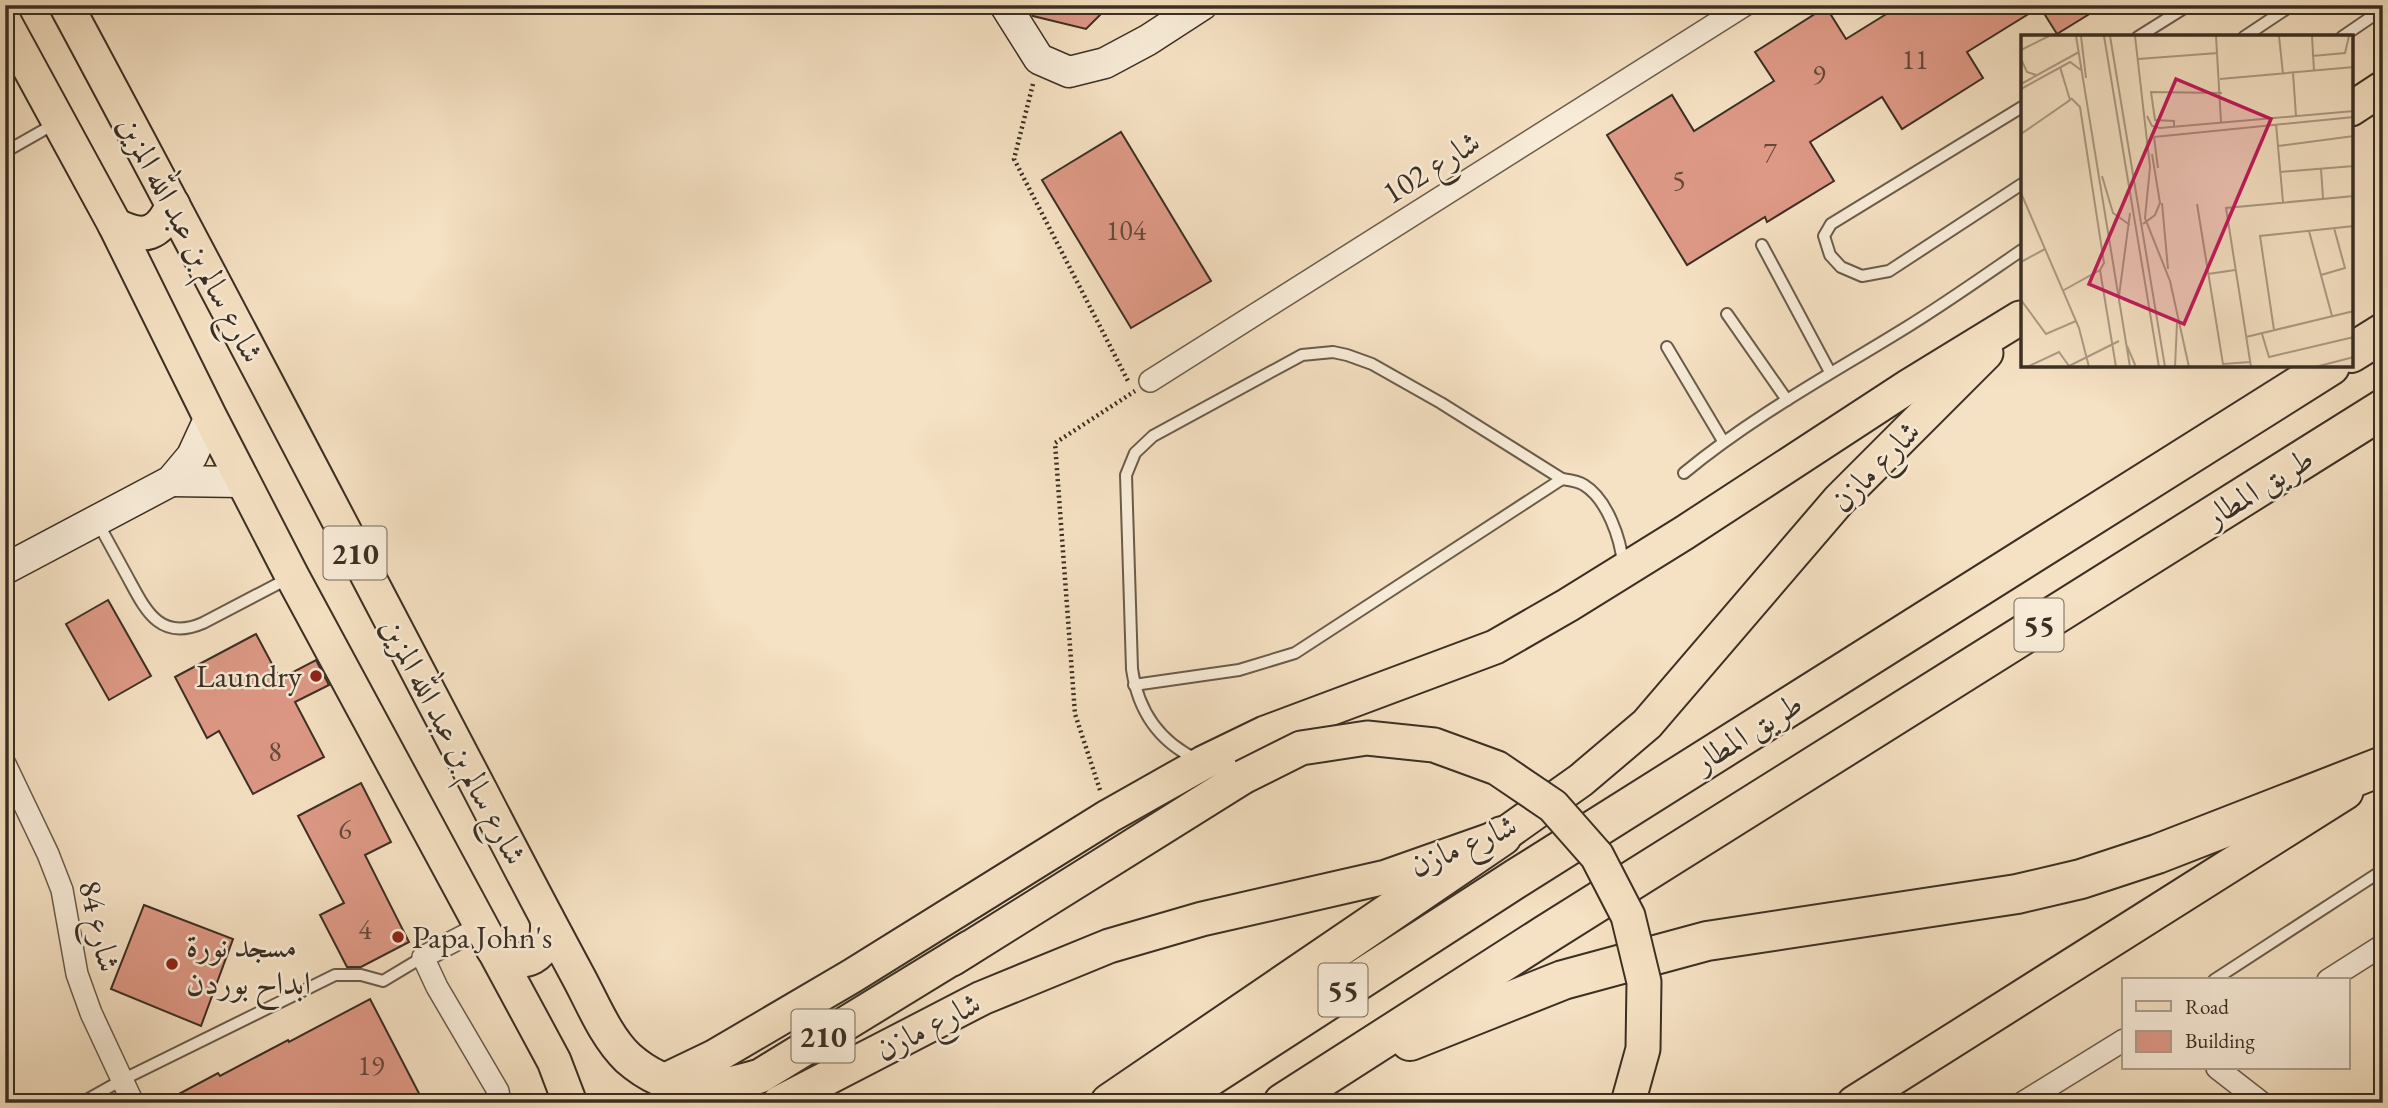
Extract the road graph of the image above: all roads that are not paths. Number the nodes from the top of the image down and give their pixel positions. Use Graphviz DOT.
graph roads {
  1 [pos="66,5"];
  2 [pos="1005,5"];
  3 [pos="1202,5"];
  4 [pos="1745,5"];
  5 [pos="2189,5"];
  6 [pos="2292,5"];
  7 [pos="2383,9"];
  8 [pos="5,23"];
  9 [pos="2141,35"];
  10 [pos="2247,35"];
  11 [pos="2345,35"];
  12 [pos="2383,88"];
  13 [pos="2021,108"];
  14 [pos="2353,108"];
  15 [pos="59,122"];
  16 [pos="5,152"];
  17 [pos="2021,185"];
  18 [pos="173,205"];
  19 [pos="115,225"];
  20 [pos="1762,245"];
  21 [pos="2021,251"];
  22 [pos="1727,314"];
  23 [pos="2021,317"];
  24 [pos="2383,333"];
  25 [pos="1667,347"];
  26 [pos="2353,352"];
  27 [pos="2327,368"];
  28 [pos="1830,372"];
  29 [pos="1142,386"];
  30 [pos="1787,400"];
  31 [pos="2383,409"];
  32 [pos="210,417"];
  33 [pos="1723,441"];
  34 [pos="1684,473"];
  35 [pos="1562,478"];
  36 [pos="172,481"];
  37 [pos="243,482"];
  38 [pos="97,520"];
  39 [pos="5,569"];
  40 [pos="1624,571"];
  41 [pos="292,576"];
  42 [pos="1134,685"];
  43 [pos="1203,763"];
  44 [pos="5,764"];
  45 [pos="2383,767"];
  46 [pos="1502,836"];
  47 [pos="2383,870"];
  48 [pos="547,919"];
  49 [pos="487,938"];
  50 [pos="2383,945"];
  51 [pos="969,947"];
  52 [pos="424,957"];
  53 [pos="2217,978"];
  54 [pos="2331,978"];
  55 [pos="2122,1042"];
  56 [pos="1333,1070"];
  57 [pos="2220,1070"];
  58 [pos="122,1080"];
  59 [pos="666,1080"];
  60 [pos="81,1103"];
  61 [pos="133,1103"];
  62 [pos="500,1103"];
  63 [pos="570,1103"];
  64 [pos="743,1103"];
  65 [pos="779,1103"];
  66 [pos="1110,1103"];
  67 [pos="1169,1103"];
  68 [pos="1283,1103"];
  69 [pos="1628,1103"];
  70 [pos="1854,1103"];
  71 [pos="2022,1103"];
  72 [pos="2262,1103"];
  1 -- 18 [label="main road, شارع سالم بن عبد الله المزين / 210"];
  2 -- 3 [label="street"];
  4 -- 29 [label="street, شارع 102"];
  5 -- 9 [label="lane"];
  6 -- 10 [label="lane"];
  7 -- 11 [label="lane"];
  8 -- 15 [label="main road, شارع سالم بن عبد الله المزين / 210"];
  12 -- 14 [label="main road"];
  13 -- 17 [label="lane"];
  15 -- 16 [label="lane"];
  15 -- 19 [label="main road, شارع سالم بن عبد الله المزين / 210"];
  18 -- 19 [label="main road"];
  18 -- 48 [label="main road, شارع سالم بن عبد الله المزين / 210"];
  19 -- 32 [label="main road, شارع سالم بن عبد الله المزين / 210"];
  20 -- 28 [label="lane"];
  21 -- 28 [label="lane"];
  22 -- 30 [label="lane"];
  23 -- 40 [label="main road"];
  23 -- 46 [label="main road, شارع مازن"];
  24 -- 26 [label="highway"];
  25 -- 33 [label="lane"];
  27 -- 67 [label="highway, طريق المطار / 55"];
  28 -- 30 [label="lane"];
  30 -- 33 [label="lane"];
  31 -- 56 [label="highway, طريق المطار / 55"];
  32 -- 36 [label="street"];
  32 -- 37 [label="main road, شارع سالم بن عبد الله المزين / 210"];
  33 -- 34 [label="lane"];
  35 -- 40 [label="lane"];
  35 -- 42 [label="lane"];
  35 -- 42 [label="lane"];
  36 -- 37 [label="street"];
  36 -- 38 [label="street"];
  37 -- 41 [label="main road, شارع سالم بن عبد الله المزين / 210"];
  38 -- 39 [label="street"];
  38 -- 41 [label="lane"];
  40 -- 43 [label="main road"];
  41 -- 49 [label="main road, شارع سالم بن عبد الله المزين / 210"];
  42 -- 43 [label="lane"];
  43 -- 59 [label="main road"];
  44 -- 58 [label="street, شارع 84"];
  45 -- 56 [label="highway"];
  45 -- 70 [label="main road"];
  46 -- 65 [label="main road, شارع مازن"];
  46 -- 66 [label="highway"];
  47 -- 53 [label="lane"];
  48 -- 49 [label="main road"];
  48 -- 59 [label="main road, شارع سالم بن عبد الله المزين / 210"];
  49 -- 52 [label="street"];
  49 -- 63 [label="main road, شارع سالم بن عبد الله المزين / 210"];
  50 -- 54 [label="street"];
  51 -- 59 [label="main road, شارع سالم بن عبد الله المزين / 210"];
  51 -- 64 [label="main road"];
  51 -- 69 [label="main road, bridge"];
  52 -- 58 [label="lane"];
  52 -- 62 [label="street"];
  55 -- 71 [label="street"];
  56 -- 68 [label="highway, طريق المطار / 55"];
  57 -- 72 [label="street"];
  58 -- 60 [label="lane"];
  58 -- 61 [label="street, شارع 84"];
}
